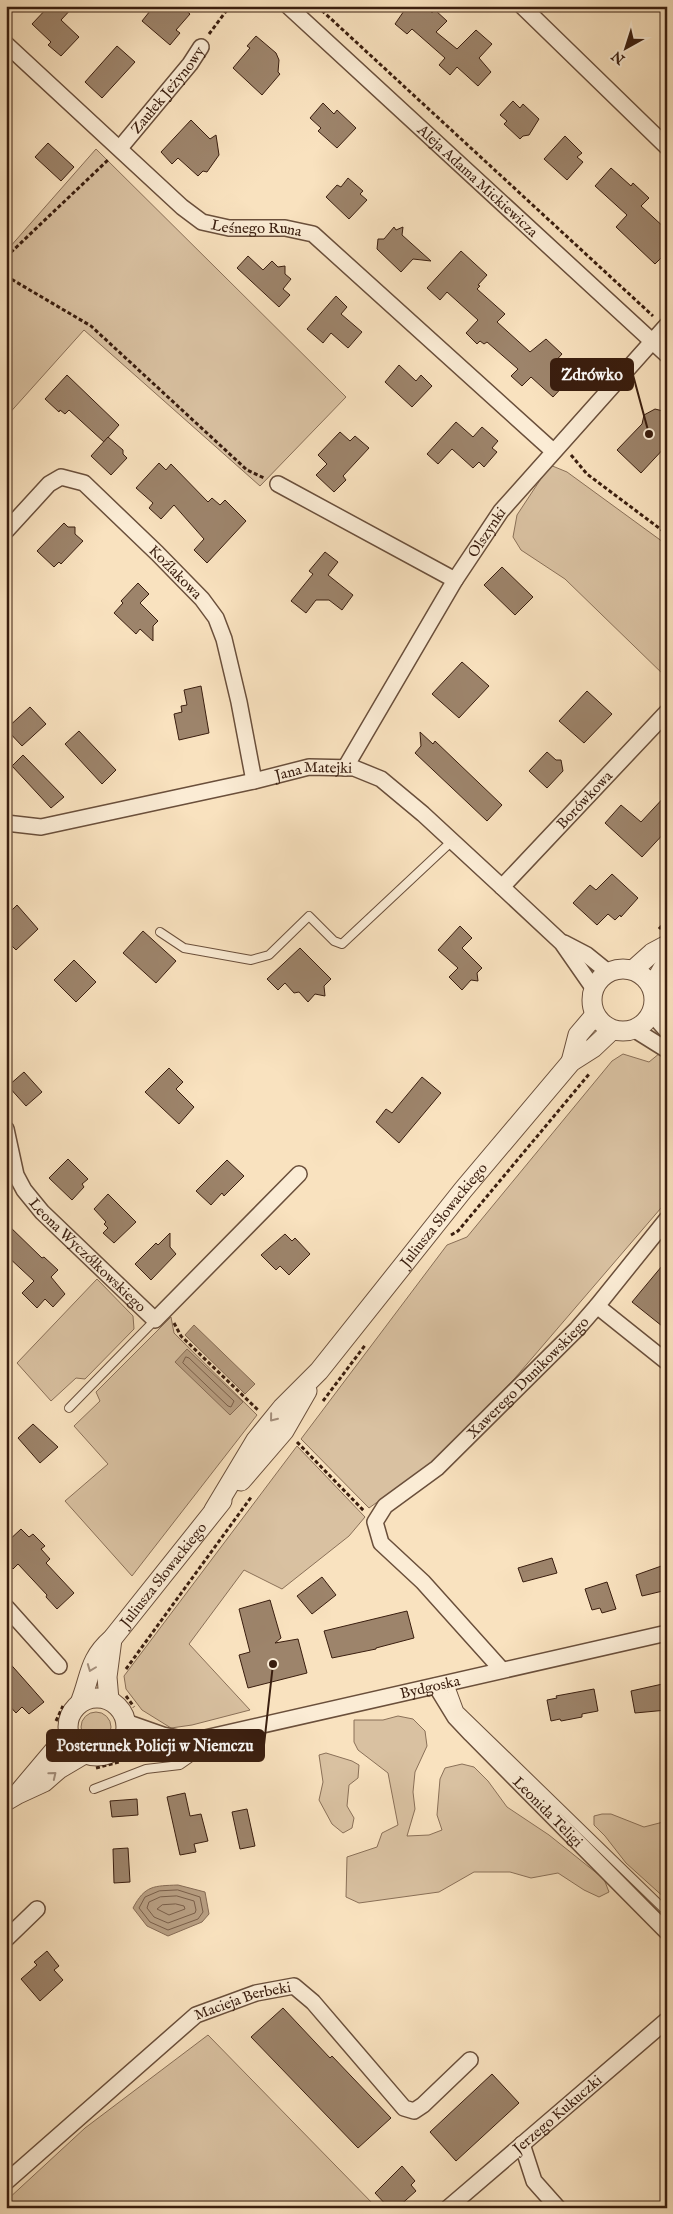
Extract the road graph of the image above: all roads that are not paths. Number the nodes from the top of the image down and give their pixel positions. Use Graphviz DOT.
graph roads {
  1 [pos="288,6"];
  2 [pos="522,6"];
  3 [pos="6,44"];
  4 [pos="201,47"];
  5 [pos="667,147"];
  6 [pos="120,148"];
  7 [pos="666,326"];
  8 [pos="651,341"];
  9 [pos="667,355"];
  10 [pos="557,447"];
  11 [pos="278,484"];
  12 [pos="6,531"];
  13 [pos="455,580"];
  14 [pos="667,712"];
  15 [pos="345,768"];
  16 [pos="254,781"];
  17 [pos="6,823"];
  18 [pos="452,841"];
  19 [pos="502,887"];
  20 [pos="160,932"];
  21 [pos="562,943"];
  22 [pos="667,944"];
  23 [pos="667,960"];
  24 [pos="633,970"];
  25 [pos="608,972"];
  26 [pos="652,986"];
  27 [pos="594,989"];
  28 [pos="652,1014"];
  29 [pos="595,1016"];
  30 [pos="612,1030"];
  31 [pos="635,1030"];
  32 [pos="667,1031"];
  33 [pos="667,1050"];
  34 [pos="572,1062"];
  35 [pos="6,1129"];
  36 [pos="299,1174"];
  37 [pos="667,1218"];
  38 [pos="597,1306"];
  39 [pos="155,1320"];
  40 [pos="667,1362"];
  41 [pos="69,1408"];
  42 [pos="6,1607"];
  43 [pos="667,1633"];
  44 [pos="112,1639"];
  45 [pos="59,1666"];
  46 [pos="502,1670"];
  47 [pos="442,1684"];
  48 [pos="109,1700"];
  49 [pos="80,1703"];
  50 [pos="126,1722"];
  51 [pos="68,1734"];
  52 [pos="192,1741"];
  53 [pos="118,1746"];
  54 [pos="86,1754"];
  55 [pos="94,1789"];
  56 [pos="12,1798"];
  57 [pos="38,1909"];
  58 [pos="667,1912"];
  59 [pos="667,1932"];
  60 [pos="6,1939"];
  61 [pos="667,2020"];
  62 [pos="470,2060"];
  63 [pos="522,2144"];
  64 [pos="6,2182"];
  65 [pos="448,2208"];
  66 [pos="558,2208"];
  1 -- 8 [label="street, Aleja Adama Mickiewicza"];
  2 -- 5 [label="street"];
  3 -- 6 [label="street, Leśnego Runa"];
  4 -- 6 [label="street, Zaułek Jeżynowy"];
  6 -- 10 [label="street, Leśnego Runa"];
  7 -- 8 [label="street, Olszynki"];
  8 -- 9 [label="street, Aleja Adama Mickiewicza"];
  8 -- 10 [label="street, Olszynki"];
  10 -- 13 [label="street, Olszynki"];
  11 -- 13 [label="street"];
  12 -- 16 [label="street, Koźlakowa"];
  13 -- 15 [label="street, Olszynki"];
  14 -- 19 [label="street, Borówkowa"];
  15 -- 16 [label="street, Jana Matejki"];
  15 -- 18 [label="street, Jana Matejki"];
  16 -- 17 [label="street, Jana Matejki"];
  18 -- 19 [label="street, Jana Matejki"];
  18 -- 20 [label="lane"];
  19 -- 21 [label="street, Jana Matejki"];
  21 -- 25 [label="street, Jana Matejki"];
  21 -- 27 [label="street, Jana Matejki"];
  22 -- 24 [label="street"];
  23 -- 26 [label="street"];
  24 -- 25 [label="street"];
  24 -- 26 [label="street"];
  25 -- 27 [label="street"];
  26 -- 28 [label="street"];
  27 -- 29 [label="street"];
  28 -- 31 [label="street"];
  28 -- 32 [label="street"];
  29 -- 30 [label="street"];
  29 -- 34 [label="street, Juliusza Słowackiego"];
  30 -- 31 [label="street"];
  30 -- 34 [label="street, Juliusza Słowackiego"];
  31 -- 33 [label="street"];
  34 -- 44 [label="street, Juliusza Słowackiego"];
  35 -- 39 [label="street, Leona Wyczółkowskiego"];
  36 -- 39 [label="street"];
  37 -- 38 [label="street, Xawerego Dunikowskiego"];
  38 -- 40 [label="street"];
  38 -- 46 [label="street, Xawerego Dunikowskiego"];
  39 -- 41 [label="lane"];
  42 -- 45 [label="street"];
  43 -- 46 [label="street, Bydgoska"];
  44 -- 48 [label="street, Juliusza Słowackiego"];
  44 -- 49 [label="street, Juliusza Słowackiego, one-way"];
  46 -- 47 [label="street, Bydgoska"];
  47 -- 52 [label="street, Bydgoska"];
  47 -- 58 [label="lane"];
  47 -- 59 [label="street, Leonida Teligi"];
  48 -- 49 [label="street"];
  48 -- 50 [label="street"];
  49 -- 51 [label="street"];
  50 -- 52 [label="street, Bydgoska"];
  50 -- 53 [label="street"];
  51 -- 54 [label="street"];
  51 -- 56 [label="street"];
  52 -- 53 [label="street, Bydgoska"];
  52 -- 55 [label="lane"];
  53 -- 54 [label="street"];
  56 -- 54 [label="street, one-way"];
  57 -- 60 [label="street"];
  61 -- 63 [label="street, Jerzego Kukuczki"];
  62 -- 64 [label="street, Macieja Berbeki"];
  63 -- 65 [label="street, Jerzego Kukuczki"];
  63 -- 66 [label="street"];
}
